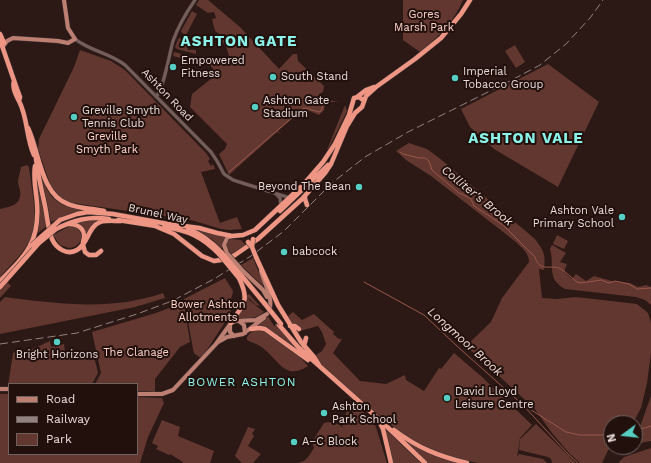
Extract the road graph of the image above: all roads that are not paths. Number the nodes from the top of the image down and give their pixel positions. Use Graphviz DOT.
graph roads {
  1 [pos="64,0"];
  2 [pos="195,0"];
  3 [pos="470,0"];
  4 [pos="0,34"];
  5 [pos="75,39"];
  6 [pos="0,40"];
  7 [pos="4,47"];
  8 [pos="376,87"];
  9 [pos="156,97"];
  10 [pos="357,97"];
  11 [pos="363,100"];
  12 [pos="352,105"];
  13 [pos="359,108"];
  14 [pos="34,150"];
  15 [pos="337,150"];
  16 [pos="323,152"];
  17 [pos="330,152"];
  18 [pos="333,159"];
  19 [pos="36,160"];
  20 [pos="275,194"];
  21 [pos="306,194"];
  22 [pos="290,198"];
  23 [pos="307,205"];
  24 [pos="281,206"];
  25 [pos="113,214"];
  26 [pos="121,221"];
  27 [pos="65,224"];
  28 [pos="177,225"];
  29 [pos="155,226"];
  30 [pos="209,230"];
  31 [pos="256,230"];
  32 [pos="235,236"];
  33 [pos="250,240"];
  34 [pos="32,245"];
  35 [pos="83,245"];
  36 [pos="101,251"];
  37 [pos="74,252"];
  38 [pos="223,254"];
  39 [pos="258,263"];
  40 [pos="241,275"];
  41 [pos="0,281"];
  42 [pos="0,287"];
  43 [pos="270,303"];
  44 [pos="267,314"];
  45 [pos="238,321"];
  46 [pos="230,323"];
  47 [pos="290,326"];
  48 [pos="299,329"];
  49 [pos="251,330"];
  50 [pos="245,333"];
  51 [pos="234,336"];
  52 [pos="306,338"];
  53 [pos="216,344"];
  54 [pos="304,346"];
  55 [pos="322,370"];
  56 [pos="138,394"];
  57 [pos="378,418"];
  58 [pos="391,463"];
  59 [pos="425,463"];
  60 [pos="467,463"];
  1 -- 5 [label="main road"];
  2 -- 9 [label="street"];
  3 -- 8 [label="highway"];
  4 -- 7 [label="highway"];
  5 -- 7 [label="main road"];
  5 -- 9 [label="street, Ashton Road"];
  6 -- 7 [label="highway"];
  7 -- 14 [label="highway"];
  8 -- 10 [label="highway"];
  8 -- 11 [label="highway"];
  9 -- 20 [label="street, Ashton Road"];
  10 -- 11 [label="highway"];
  10 -- 12 [label="highway"];
  11 -- 13 [label="highway"];
  12 -- 13 [label="highway"];
  12 -- 17 [label="highway"];
  13 -- 15 [label="highway"];
  14 -- 19 [label="highway"];
  14 -- 25 [label="highway"];
  15 -- 17 [label="highway"];
  15 -- 18 [label="highway"];
  16 -- 17 [label="highway"];
  17 -- 22 [label="highway"];
  18 -- 21 [label="highway"];
  18 -- 33 [label="highway"];
  19 -- 34 [label="highway"];
  19 -- 37 [label="highway"];
  20 -- 22 [label="street"];
  20 -- 24 [label="street"];
  21 -- 23 [label="highway"];
  21 -- 29 [label="highway"];
  22 -- 24 [label="highway"];
  24 -- 31 [label="highway"];
  25 -- 28 [label="highway, Brunel Way"];
  25 -- 34 [label="highway, Brunel Way, bridge"];
  26 -- 27 [label="highway, Brunel Way"];
  26 -- 29 [label="highway, Brunel Way"];
  26 -- 35 [label="highway"];
  27 -- 37 [label="highway"];
  27 -- 42 [label="highway, Brunel Way, bridge"];
  28 -- 30 [label="highway"];
  28 -- 38 [label="highway, Brunel Way"];
  29 -- 38 [label="highway, Brunel Way"];
  30 -- 31 [label="highway"];
  30 -- 32 [label="highway"];
  31 -- 32 [label="highway"];
  32 -- 33 [label="highway"];
  32 -- 38 [label="main road"];
  33 -- 39 [label="highway, bridge"];
  34 -- 41 [label="highway, Brunel Way"];
  35 -- 36 [label="highway"];
  35 -- 37 [label="highway"];
  38 -- 40 [label="highway, Brunel Way, bridge"];
  39 -- 43 [label="main road"];
  39 -- 47 [label="highway"];
  40 -- 43 [label="main road"];
  40 -- 46 [label="highway"];
  40 -- 55 [label="highway, Brunel Way, bridge"];
  43 -- 44 [label="main road"];
  44 -- 45 [label="main road"];
  44 -- 49 [label="main road"];
  45 -- 46 [label="main road"];
  45 -- 50 [label="main road"];
  46 -- 51 [label="main road"];
  46 -- 53 [label="main road"];
  47 -- 48 [label="highway"];
  47 -- 54 [label="highway"];
  49 -- 50 [label="main road"];
  49 -- 55 [label="highway"];
  50 -- 51 [label="main road"];
  51 -- 53 [label="main road"];
  52 -- 54 [label="highway"];
  53 -- 56 [label="main road"];
  54 -- 55 [label="highway"];
  55 -- 57 [label="highway, Brunel Way"];
  57 -- 58 [label="highway"];
  57 -- 59 [label="highway"];
  57 -- 60 [label="highway"];
}
